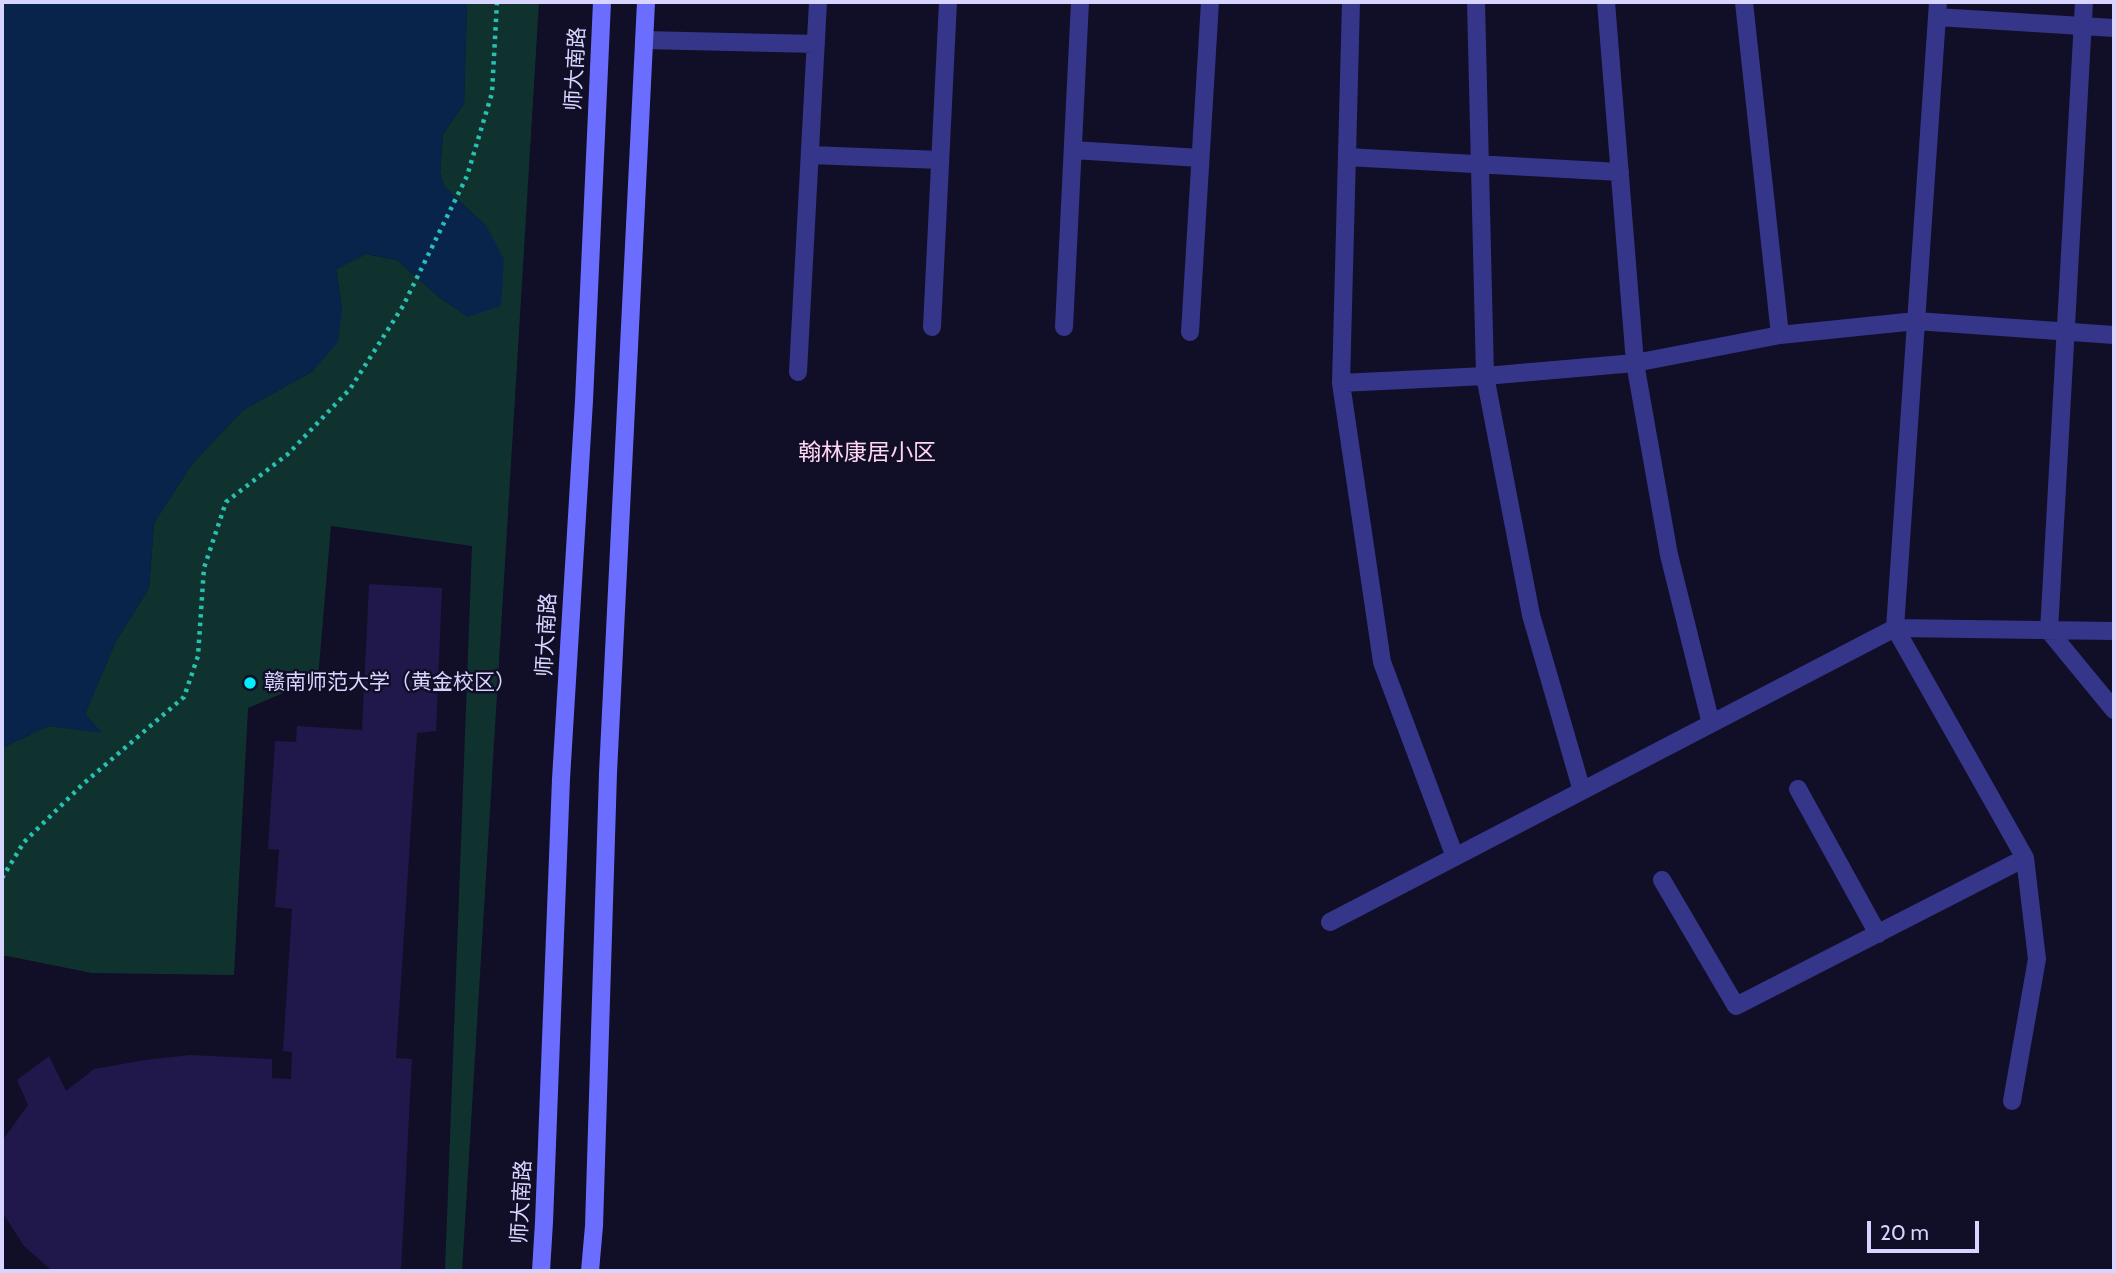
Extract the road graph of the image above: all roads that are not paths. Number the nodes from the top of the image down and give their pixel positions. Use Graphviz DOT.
graph roads {
  1 [pos="602,2"];
  2 [pos="646,2"];
  3 [pos="818,2"];
  4 [pos="948,2"];
  5 [pos="1080,2"];
  6 [pos="1210,2"];
  7 [pos="1351,2"];
  8 [pos="1476,2"];
  9 [pos="1606,2"];
  10 [pos="1744,2"];
  11 [pos="2084,2"];
  12 [pos="1937,9"];
  13 [pos="2083,26"];
  14 [pos="2114,28"];
  15 [pos="644,40"];
  16 [pos="816,44"];
  17 [pos="1073,150"];
  18 [pos="810,155"];
  19 [pos="1200,158"];
  20 [pos="1347,158"];
  21 [pos="940,160"];
  22 [pos="1480,163"];
  23 [pos="1620,172"];
  24 [pos="1916,321"];
  25 [pos="932,327"];
  26 [pos="1064,327"];
  27 [pos="2066,331"];
  28 [pos="1190,332"];
  29 [pos="1780,335"];
  30 [pos="2114,335"];
  31 [pos="1634,363"];
  32 [pos="798,372"];
  33 [pos="1485,376"];
  34 [pos="1341,383"];
  35 [pos="1895,628"];
  36 [pos="2049,631"];
  37 [pos="2114,631"];
  38 [pos="2114,710"];
  39 [pos="1711,724"];
  40 [pos="1798,789"];
  41 [pos="1582,791"];
  42 [pos="1455,857"];
  43 [pos="2025,858"];
  44 [pos="1662,880"];
  45 [pos="1331,922"];
  46 [pos="1878,934"];
  47 [pos="2012,1101"];
  48 [pos="541,1271"];
  49 [pos="590,1271"];
  1 -- 48 [label="main road, 师大南路"];
  2 -- 15 [label="main road"];
  3 -- 16 [label="street"];
  4 -- 21 [label="street"];
  5 -- 17 [label="street"];
  6 -- 19 [label="street"];
  7 -- 20 [label="street"];
  8 -- 22 [label="street"];
  9 -- 23 [label="street"];
  10 -- 29 [label="street"];
  11 -- 13 [label="street"];
  12 -- 13 [label="street"];
  12 -- 24 [label="street"];
  13 -- 14 [label="street"];
  13 -- 27 [label="street"];
  15 -- 16 [label="street"];
  15 -- 49 [label="main road"];
  16 -- 18 [label="street"];
  17 -- 19 [label="street"];
  17 -- 26 [label="street"];
  18 -- 21 [label="street"];
  18 -- 32 [label="street"];
  19 -- 28 [label="street"];
  20 -- 22 [label="street"];
  20 -- 34 [label="street"];
  21 -- 25 [label="street"];
  22 -- 23 [label="street"];
  22 -- 33 [label="street"];
  23 -- 31 [label="street"];
  24 -- 27 [label="street"];
  24 -- 29 [label="street"];
  24 -- 35 [label="street"];
  27 -- 30 [label="street"];
  27 -- 36 [label="street"];
  29 -- 31 [label="street"];
  31 -- 33 [label="street"];
  31 -- 39 [label="street"];
  33 -- 34 [label="street"];
  33 -- 41 [label="street"];
  34 -- 42 [label="street"];
  35 -- 36 [label="street"];
  35 -- 39 [label="street"];
  35 -- 43 [label="street"];
  36 -- 37 [label="street"];
  36 -- 38 [label="street"];
  39 -- 41 [label="street"];
  40 -- 46 [label="street"];
  41 -- 42 [label="street"];
  42 -- 45 [label="street"];
  43 -- 46 [label="street"];
  43 -- 47 [label="street"];
  44 -- 46 [label="street"];
}
